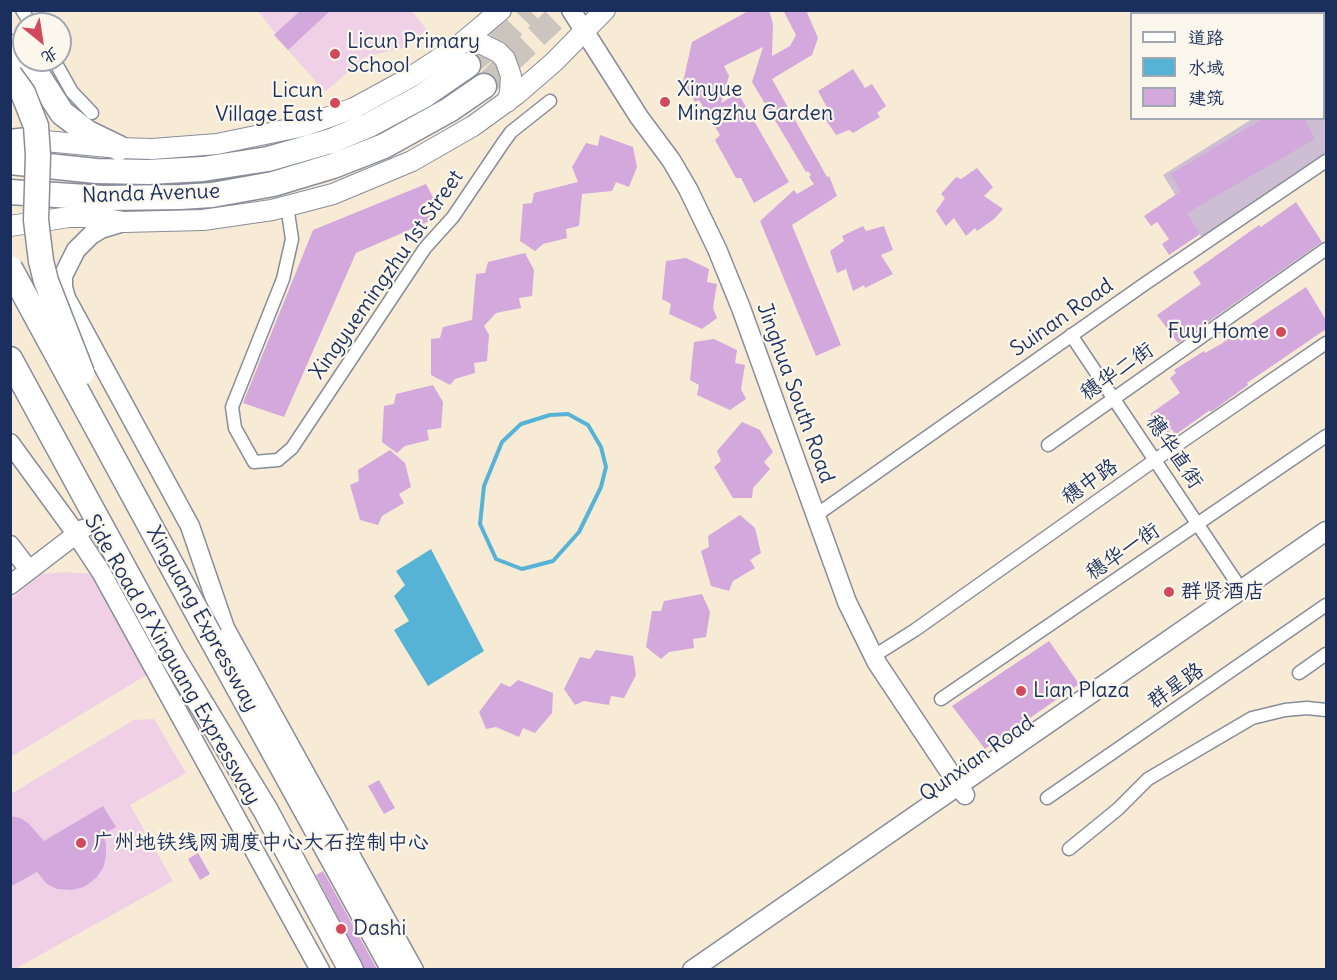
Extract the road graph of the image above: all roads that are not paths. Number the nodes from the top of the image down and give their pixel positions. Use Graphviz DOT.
graph roads {
  1 [pos="501,10"];
  2 [pos="571,10"];
  3 [pos="604,10"];
  4 [pos="584,32"];
  5 [pos="466,54"];
  6 [pos="42,72"];
  7 [pos="48,72"];
  8 [pos="10,75"];
  9 [pos="484,86"];
  10 [pos="550,100"];
  11 [pos="507,102"];
  12 [pos="92,113"];
  13 [pos="16,139"];
  14 [pos="119,148"];
  15 [pos="1326,161"];
  16 [pos="10,162"];
  17 [pos="10,192"];
  18 [pos="287,206"];
  19 [pos="124,222"];
  20 [pos="10,226"];
  21 [pos="1326,249"];
  22 [pos="10,269"];
  23 [pos="63,287"];
  24 [pos="1071,335"];
  25 [pos="1326,343"];
  26 [pos="10,359"];
  27 [pos="10,382"];
  28 [pos="1113,398"];
  29 [pos="44,421"];
  30 [pos="1326,436"];
  31 [pos="10,442"];
  32 [pos="1048,445"];
  33 [pos="107,446"];
  34 [pos="1155,460"];
  35 [pos="822,511"];
  36 [pos="1199,524"];
  37 [pos="83,529"];
  38 [pos="1326,532"];
  39 [pos="10,545"];
  40 [pos="1326,545"];
  41 [pos="29,570"];
  42 [pos="10,585"];
  43 [pos="1243,592"];
  44 [pos="1326,605"];
  45 [pos="877,654"];
  46 [pos="1326,654"];
  47 [pos="1299,673"];
  48 [pos="940,699"];
  49 [pos="1326,710"];
  50 [pos="962,790"];
  51 [pos="1047,798"];
  52 [pos="1070,849"];
  53 [pos="708,966"];
  54 [pos="320,969"];
  55 [pos="351,969"];
  56 [pos="394,969"];
  57 [pos="414,969"];
  58 [pos="692,969"];
  1 -- 5 [label="main road"];
  2 -- 4 [label="main road, Jinghua South Road"];
  3 -- 4 [label="main road"];
  4 -- 11 [label="main road"];
  4 -- 50 [label="main road, Jinghua South Road"];
  5 -- 11 [label="main road"];
  5 -- 14 [label="main road"];
  5 -- 16 [label="highway, Nanda Avenue"];
  6 -- 14 [label="highway"];
  7 -- 12 [label="street"];
  8 -- 33 [label="highway, bridge"];
  9 -- 17 [label="highway, Nanda Avenue"];
  10 -- 18 [label="street, Xingyuemingzhu 1st Street"];
  11 -- 18 [label="main road"];
  13 -- 14 [label="main road"];
  15 -- 24 [label="street, Suinan Road"];
  18 -- 19 [label="main road"];
  19 -- 20 [label="main road"];
  19 -- 23 [label="main road"];
  21 -- 28 [label="street, 穗华二街"];
  22 -- 23 [label="main road"];
  22 -- 33 [label="highway, Xinguang Expressway, bridge"];
  23 -- 57 [label="main road"];
  24 -- 28 [label="street, 穗华直街"];
  24 -- 35 [label="street, Suinan Road"];
  25 -- 34 [label="street, 穗中路"];
  26 -- 29 [label="highway, Xinguang Expressway"];
  27 -- 29 [label="highway"];
  28 -- 32 [label="street, 穗华二街"];
  28 -- 34 [label="street, 穗华直街"];
  29 -- 55 [label="highway, Xinguang Expressway"];
  30 -- 36 [label="street, 穗华一街"];
  31 -- 54 [label="main road, Side Road of Xinguang Expressway"];
  33 -- 56 [label="highway, Xinguang Expressway, bridge"];
  34 -- 36 [label="street, 穗华直街"];
  34 -- 45 [label="street, 穗中路"];
  36 -- 43 [label="street, 穗华直街"];
  36 -- 48 [label="street, 穗华一街"];
  37 -- 41 [label="main road"];
  38 -- 43 [label="main road, Qunxian Road"];
  38 -- 50 [label="main road, Qunxian Road"];
  39 -- 41 [label="main road"];
  40 -- 50 [label="main road, Qunxian Road"];
  41 -- 42 [label="main road"];
  43 -- 50 [label="main road, Qunxian Road"];
  44 -- 51 [label="street, 群星路"];
  46 -- 47 [label="street"];
  49 -- 52 [label="street"];
  50 -- 53 [label="main road, Qunxian Road"];
  50 -- 58 [label="main road, Qunxian Road"];
}
